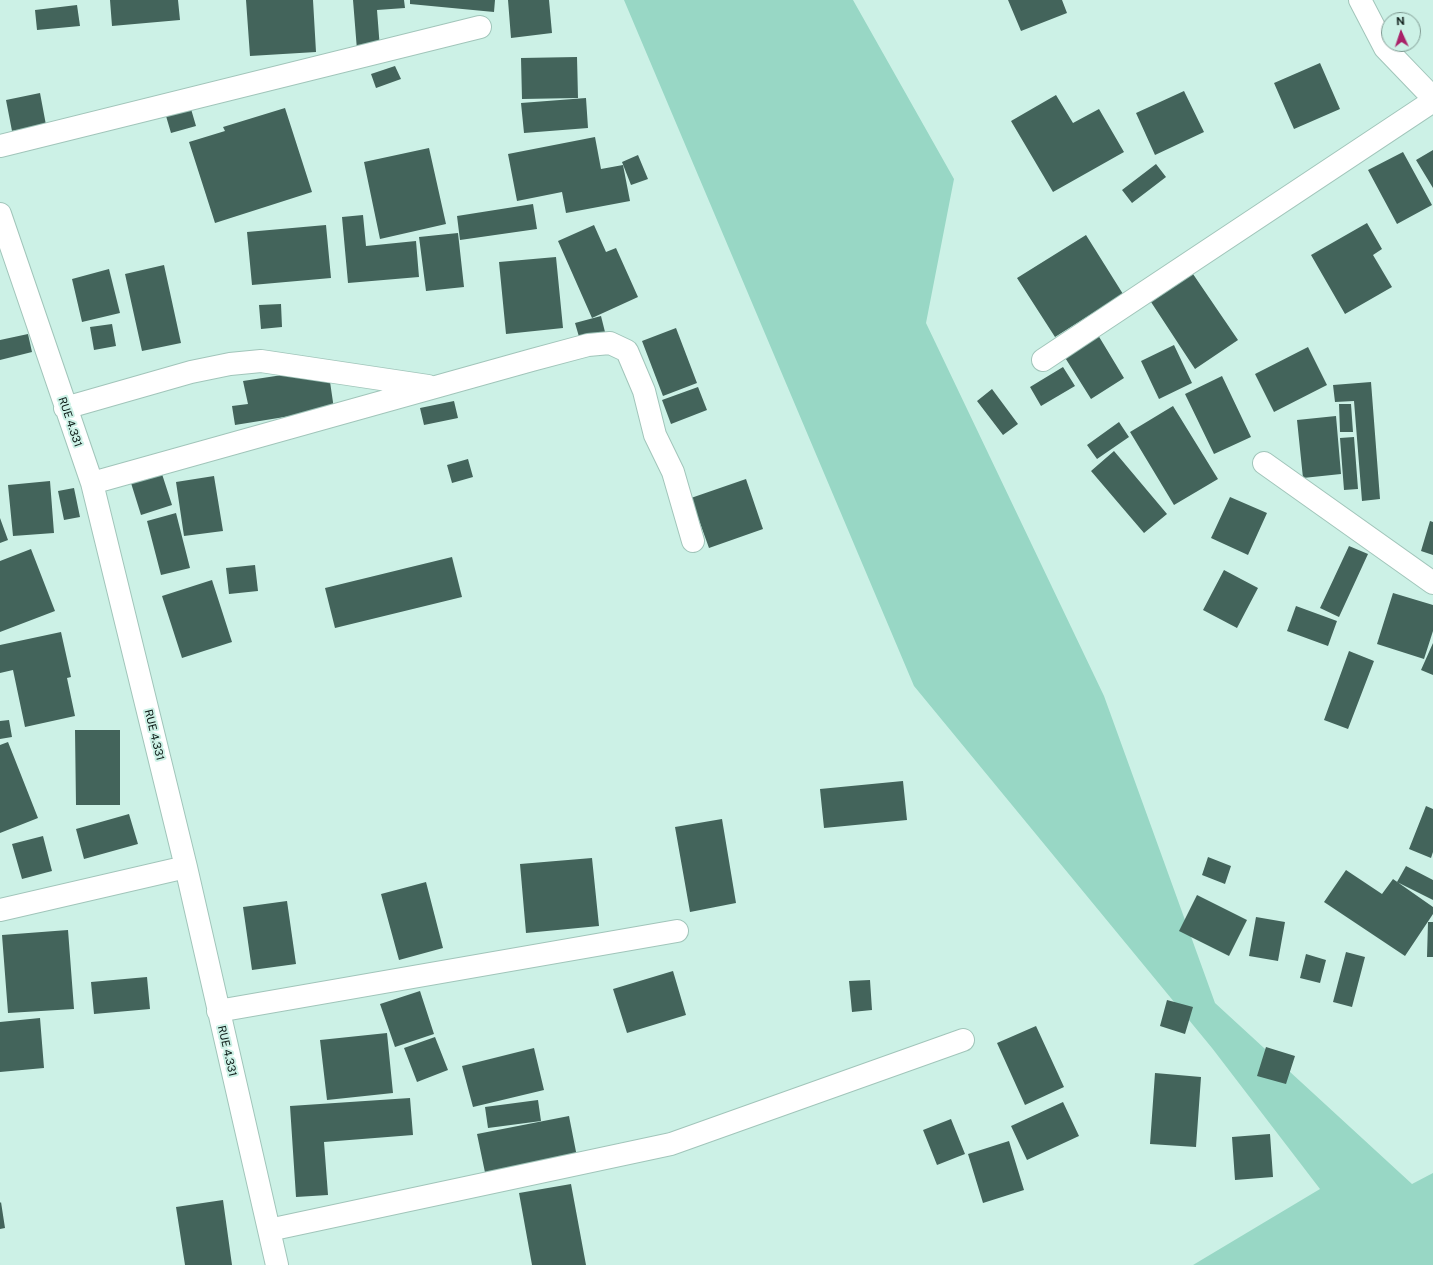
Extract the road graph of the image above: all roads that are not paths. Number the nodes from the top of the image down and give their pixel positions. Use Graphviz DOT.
graph roads {
  1 [pos="1360,0"];
  2 [pos="480,27"];
  3 [pos="1433,98"];
  4 [pos="1433,101"];
  5 [pos="0,146"];
  6 [pos="0,214"];
  7 [pos="1043,360"];
  8 [pos="436,387"];
  9 [pos="65,408"];
  10 [pos="1264,463"];
  11 [pos="92,483"];
  12 [pos="693,541"];
  13 [pos="1433,583"];
  14 [pos="186,867"];
  15 [pos="0,910"];
  16 [pos="677,931"];
  17 [pos="218,1011"];
  18 [pos="963,1040"];
  19 [pos="269,1230"];
  20 [pos="278,1265"];
  1 -- 3 [label="street"];
  2 -- 5 [label="street"];
  4 -- 7 [label="street"];
  6 -- 9 [label="street, RUE 4.331"];
  8 -- 9 [label="street"];
  8 -- 11 [label="street"];
  8 -- 12 [label="street"];
  9 -- 11 [label="street, RUE 4.331"];
  10 -- 13 [label="street"];
  11 -- 14 [label="street, RUE 4.331"];
  14 -- 15 [label="street"];
  14 -- 17 [label="street, RUE 4.331"];
  16 -- 17 [label="street"];
  17 -- 19 [label="street, RUE 4.331"];
  18 -- 19 [label="street"];
  19 -- 20 [label="street, RUE 4.331"];
}
